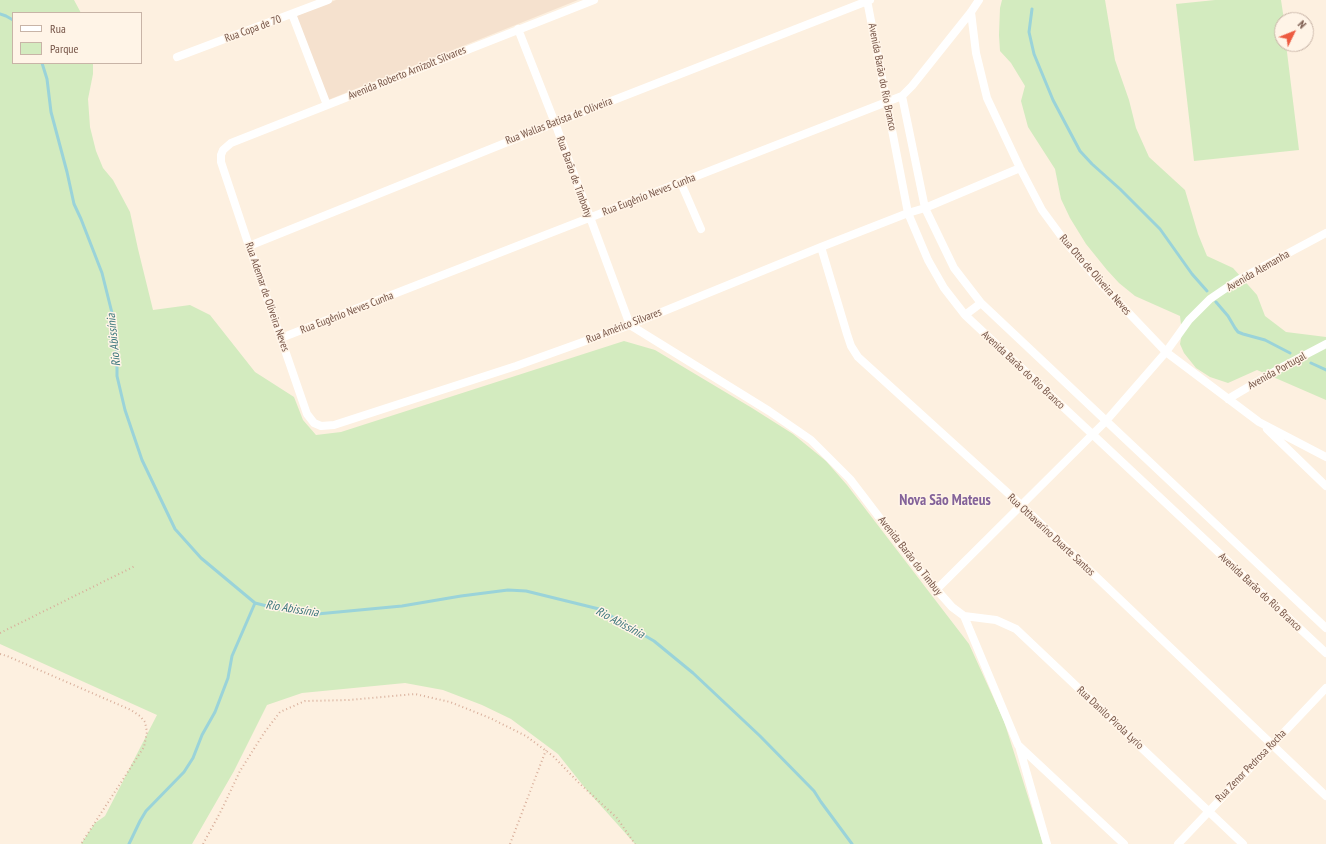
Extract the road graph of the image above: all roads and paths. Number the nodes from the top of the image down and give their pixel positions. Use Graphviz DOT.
graph roads {
  1 [pos="303,0"];
  2 [pos="328,0"];
  3 [pos="594,0"];
  4 [pos="868,0"];
  5 [pos="979,0"];
  6 [pos="306,9"];
  7 [pos="971,12"];
  8 [pos="292,14"];
  9 [pos="518,29"];
  10 [pos="177,57"];
  11 [pos="902,96"];
  12 [pos="887,102"];
  13 [pos="327,105"];
  14 [pos="555,123"];
  15 [pos="223,150"];
  16 [pos="1020,168"];
  17 [pos="681,183"];
  18 [pos="925,208"];
  19 [pos="908,213"];
  20 [pos="590,218"];
  21 [pos="701,229"];
  22 [pos="1326,233"];
  23 [pos="248,246"];
  24 [pos="821,247"];
  25 [pos="981,303"];
  26 [pos="965,315"];
  27 [pos="630,325"];
  28 [pos="281,338"];
  29 [pos="1326,344"];
  30 [pos="1166,352"];
  31 [pos="1228,399"];
  32 [pos="1106,421"];
  33 [pos="1260,422"];
  34 [pos="334,425"];
  35 [pos="1092,435"];
  36 [pos="1326,457"];
  37 [pos="1326,486"];
  38 [pos="1021,506"];
  39 [pos="135,566"];
  40 [pos="936,590"];
  41 [pos="964,616"];
  42 [pos="1326,628"];
  43 [pos="0,633"];
  44 [pos="1326,653"];
  45 [pos="0,654"];
  46 [pos="1326,688"];
  47 [pos="1272,744"];
  48 [pos="1018,745"];
  49 [pos="546,750"];
  50 [pos="1326,796"];
  51 [pos="1208,811"];
  52 [pos="1119,842"];
  53 [pos="82,844"];
  54 [pos="203,844"];
  55 [pos="510,844"];
  56 [pos="635,844"];
  57 [pos="1047,844"];
  58 [pos="1178,844"];
  59 [pos="1242,844"];
  1 -- 6 [label="street"];
  2 -- 6 [label="street, Rua Copa de 70"];
  3 -- 9 [label="street, Avenida Roberto Arnizolt Silvares"];
  4 -- 12 [label="street, Avenida Barão do Rio Branco"];
  4 -- 14 [label="street, Rua Wallas Batista de Oliveira"];
  5 -- 7 [label="street, Rua Eugênio Neves Cunha"];
  6 -- 8 [label="street, Rua Copa de 70"];
  7 -- 11 [label="street, Rua Eugênio Neves Cunha"];
  7 -- 16 [label="street, Rua Otto de Oliveira Neves"];
  8 -- 10 [label="street, Rua Copa de 70"];
  8 -- 13 [label="street"];
  9 -- 13 [label="street, Avenida Roberto Arnizolt Silvares"];
  9 -- 14 [label="street, Rua Barão de Timbohy"];
  11 -- 12 [label="street, Rua Eugênio Neves Cunha"];
  11 -- 18 [label="street, Avenida Barão do Rio Branco"];
  12 -- 17 [label="street, Rua Eugênio Neves Cunha"];
  12 -- 19 [label="street, Avenida Barão do Rio Branco"];
  13 -- 15 [label="street, Avenida Roberto Arnizolt Silvares"];
  14 -- 20 [label="street, Rua Barão de Timbohy"];
  14 -- 23 [label="street, Rua Wallas Batista de Oliveira"];
  15 -- 23 [label="street, Rua Ademar de Oliveira Neves"];
  16 -- 18 [label="street, Rua Américo Silvares"];
  16 -- 30 [label="street, Rua Otto de Oliveira Neves"];
  17 -- 20 [label="street, Rua Eugênio Neves Cunha"];
  17 -- 21 [label="street"];
  18 -- 19 [label="street, Rua Américo Silvares"];
  18 -- 25 [label="street, Avenida Barão do Rio Branco"];
  19 -- 24 [label="street, Rua Américo Silvares"];
  19 -- 26 [label="street, Avenida Barão do Rio Branco"];
  20 -- 27 [label="street, Rua Barão de Timbohy"];
  20 -- 28 [label="street, Rua Eugênio Neves Cunha"];
  22 -- 30 [label="street, Avenida Alemanha"];
  23 -- 28 [label="street, Rua Ademar de Oliveira Neves"];
  24 -- 27 [label="street, Rua Américo Silvares"];
  24 -- 38 [label="street, Rua Othavarino Duarte Santos"];
  25 -- 26 [label="street"];
  25 -- 32 [label="street, Avenida Barão do Rio Branco"];
  26 -- 35 [label="street, Avenida Barão do Rio Branco"];
  27 -- 34 [label="street, Rua Américo Silvares"];
  27 -- 40 [label="street, Avenida Barão do Timbuy"];
  28 -- 34 [label="street, Rua Ademar de Oliveira Neves"];
  29 -- 31 [label="street, Avenida Portugal"];
  30 -- 31 [label="street, Rua Otto de Oliveira Neves"];
  30 -- 32 [label="street, Avenida Alemanha"];
  31 -- 33 [label="street, Rua Otto de Oliveira Neves"];
  32 -- 35 [label="street, Avenida Alemanha"];
  32 -- 42 [label="street, Avenida Barão do Rio Branco"];
  33 -- 36 [label="street, Rua Otto de Oliveira Neves"];
  33 -- 37 [label="street"];
  35 -- 38 [label="street, Avenida Alemanha"];
  35 -- 44 [label="street, Avenida Barão do Rio Branco"];
  38 -- 40 [label="street, Avenida Alemanha"];
  38 -- 47 [label="street, Rua Othavarino Duarte Santos"];
  39 -- 43 [label="path"];
  40 -- 41 [label="street, Avenida Barão do Timbuy"];
  41 -- 48 [label="street, Avenida Barão do Timbuy"];
  41 -- 51 [label="street, Rua Danilo Pirola Lyrio"];
  45 -- 53 [label="path"];
  46 -- 47 [label="street, Rua Zenor Pedrosa Rocha"];
  47 -- 50 [label="street, Rua Othavarino Duarte Santos"];
  47 -- 51 [label="street, Rua Zenor Pedrosa Rocha"];
  48 -- 52 [label="street, Avenida Barão do Timbuy"];
  48 -- 57 [label="street"];
  49 -- 54 [label="path"];
  49 -- 55 [label="path"];
  49 -- 56 [label="path"];
  51 -- 58 [label="street, Rua Zenor Pedrosa Rocha"];
  51 -- 59 [label="street, Rua Danilo Pirola Lyrio"];
}
